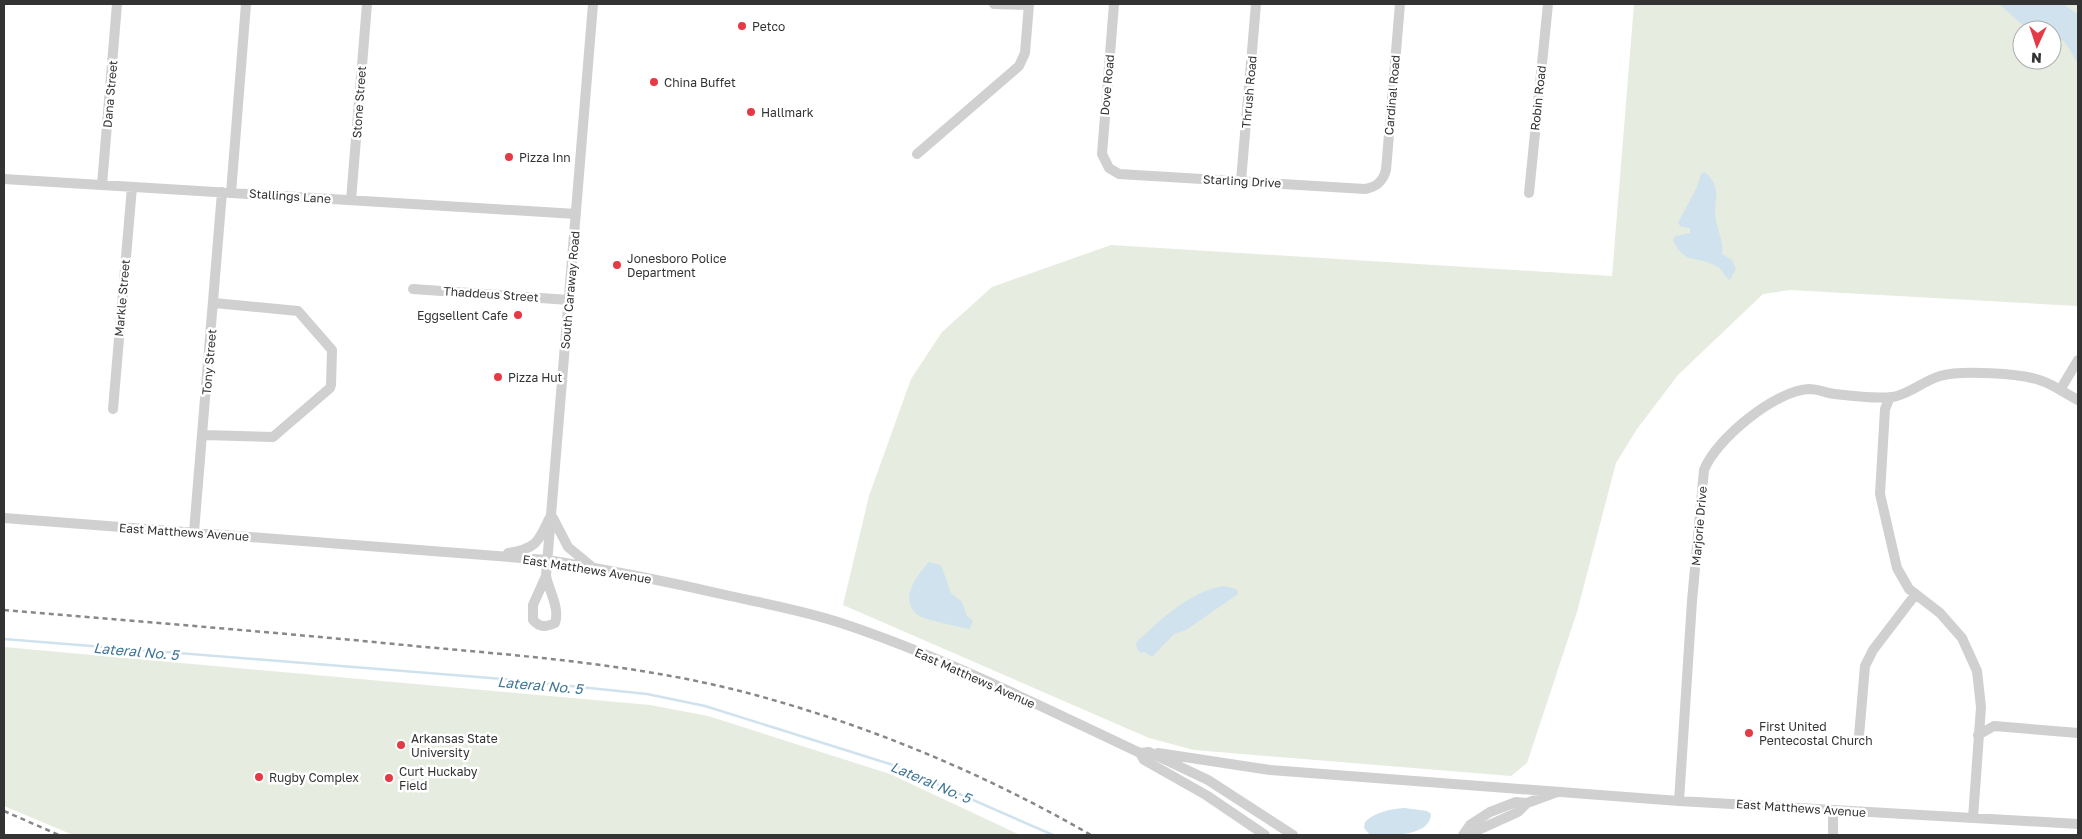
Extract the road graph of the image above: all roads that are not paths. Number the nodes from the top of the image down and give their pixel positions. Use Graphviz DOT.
graph roads {
  1 [pos="117,4"];
  2 [pos="246,4"];
  3 [pos="367,4"];
  4 [pos="593,4"];
  5 [pos="994,4"];
  6 [pos="1029,4"];
  7 [pos="1114,4"];
  8 [pos="1256,4"];
  9 [pos="1400,4"];
  10 [pos="1548,4"];
  11 [pos="917,154"];
  12 [pos="1107,166"];
  13 [pos="4,179"];
  14 [pos="1242,181"];
  15 [pos="1378,184"];
  16 [pos="102,185"];
  17 [pos="132,187"];
  18 [pos="226,192"];
  19 [pos="1528,193"];
  20 [pos="351,200"];
  21 [pos="576,214"];
  22 [pos="413,288"];
  23 [pos="569,300"];
  24 [pos="214,303"];
  25 [pos="2078,355"];
  26 [pos="2060,390"];
  27 [pos="1890,397"];
  28 [pos="2078,400"];
  29 [pos="112,410"];
  30 [pos="204,435"];
  31 [pos="551,514"];
  32 [pos="4,518"];
  33 [pos="194,532"];
  34 [pos="493,556"];
  35 [pos="548,560"];
  36 [pos="596,568"];
  37 [pos="546,576"];
  38 [pos="1915,595"];
  39 [pos="2078,733"];
  40 [pos="1859,736"];
  41 [pos="1978,736"];
  42 [pos="1145,752"];
  43 [pos="1560,791"];
  44 [pos="1679,801"];
  45 [pos="1527,803"];
  46 [pos="1833,811"];
  47 [pos="1973,818"];
  48 [pos="2078,824"];
  49 [pos="1265,835"];
  50 [pos="1293,835"];
  51 [pos="1463,835"];
  52 [pos="1467,835"];
  53 [pos="1833,835"];
  1 -- 16 [label="street, Dana Street"];
  2 -- 18 [label="street, Tony Street"];
  3 -- 20 [label="street, Stone Street"];
  4 -- 21 [label="street, South Caraway Road"];
  5 -- 6 [label="street"];
  6 -- 11 [label="street"];
  7 -- 12 [label="street, Dove Road"];
  8 -- 14 [label="street, Thrush Road"];
  9 -- 15 [label="street, Cardinal Road"];
  10 -- 19 [label="street, Robin Road"];
  12 -- 14 [label="street, Starling Drive"];
  13 -- 16 [label="street, Stallings Lane"];
  14 -- 15 [label="street, Starling Drive"];
  16 -- 17 [label="street, Stallings Lane"];
  17 -- 18 [label="street, Stallings Lane"];
  17 -- 29 [label="street, Markle Street"];
  18 -- 20 [label="street, Stallings Lane"];
  18 -- 24 [label="street, Tony Street"];
  20 -- 21 [label="street, Stallings Lane"];
  21 -- 23 [label="street, South Caraway Road"];
  22 -- 23 [label="street, Thaddeus Street"];
  23 -- 31 [label="street, South Caraway Road"];
  24 -- 30 [label="street, Tony Street"];
  24 -- 30 [label="street"];
  25 -- 26 [label="street"];
  26 -- 27 [label="street"];
  26 -- 28 [label="street"];
  27 -- 38 [label="street"];
  27 -- 44 [label="street, Marjorie Drive"];
  30 -- 33 [label="street, Tony Street"];
  31 -- 34 [label="street"];
  31 -- 35 [label="street, South Caraway Road"];
  31 -- 36 [label="street"];
  32 -- 33 [label="street, East Matthews Avenue"];
  33 -- 34 [label="street, East Matthews Avenue"];
  34 -- 35 [label="street, East Matthews Avenue"];
  35 -- 36 [label="street, East Matthews Avenue"];
  35 -- 37 [label="street, South Caraway Road"];
  36 -- 42 [label="street, East Matthews Avenue"];
  38 -- 40 [label="street"];
  38 -- 41 [label="street"];
  39 -- 41 [label="street"];
  41 -- 47 [label="street"];
  42 -- 43 [label="street"];
  42 -- 49 [label="street"];
  42 -- 50 [label="street, East Matthews Avenue"];
  43 -- 44 [label="street, East Matthews Avenue"];
  43 -- 45 [label="street, East Matthews Avenue"];
  44 -- 46 [label="street, East Matthews Avenue"];
  45 -- 51 [label="street, East Matthews Avenue"];
  45 -- 52 [label="street, East Matthews Avenue"];
  46 -- 47 [label="street, East Matthews Avenue"];
  46 -- 53 [label="street"];
  47 -- 48 [label="street, East Matthews Avenue"];
}
